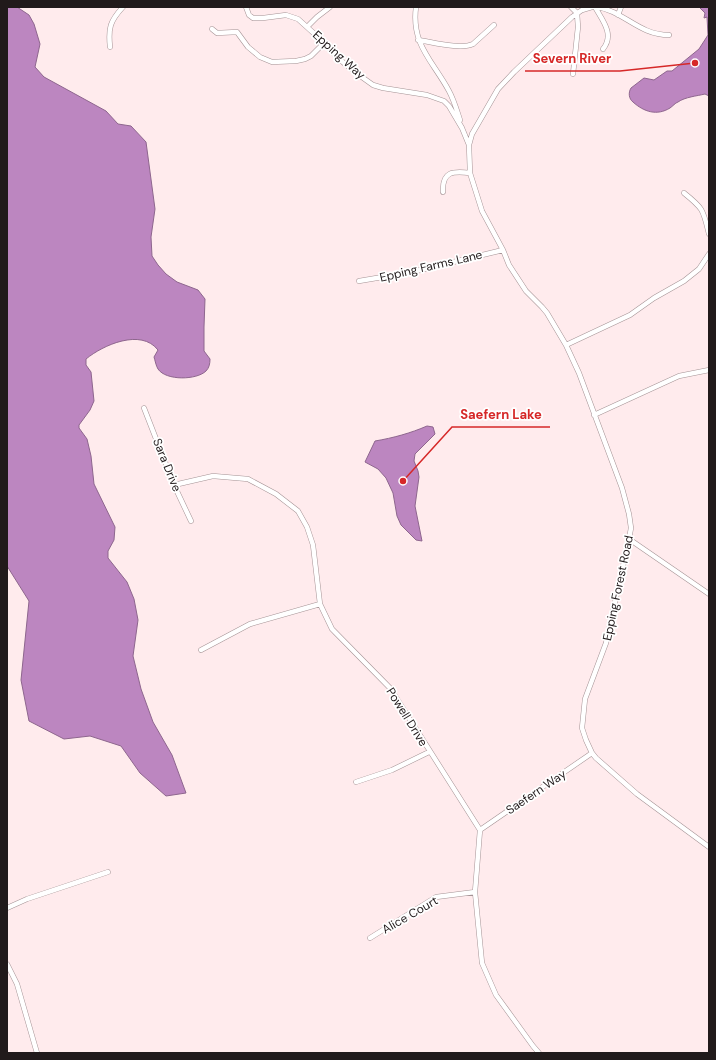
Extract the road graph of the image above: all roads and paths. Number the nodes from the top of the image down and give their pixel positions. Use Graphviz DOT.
graph roads {
  1 [pos="122,7"];
  2 [pos="246,7"];
  3 [pos="330,7"];
  4 [pos="416,7"];
  5 [pos="571,7"];
  6 [pos="595,7"];
  7 [pos="621,7"];
  8 [pos="577,13"];
  9 [pos="618,15"];
  10 [pos="494,24"];
  11 [pos="307,27"];
  12 [pos="212,29"];
  13 [pos="669,35"];
  14 [pos="418,40"];
  15 [pos="324,43"];
  16 [pos="110,47"];
  17 [pos="604,49"];
  18 [pos="572,74"];
  19 [pos="462,128"];
  20 [pos="469,145"];
  21 [pos="470,172"];
  22 [pos="443,192"];
  23 [pos="684,193"];
  24 [pos="709,234"];
  25 [pos="503,250"];
  26 [pos="709,254"];
  27 [pos="359,282"];
  28 [pos="566,345"];
  29 [pos="709,370"];
  30 [pos="144,408"];
  31 [pos="594,415"];
  32 [pos="174,485"];
  33 [pos="191,521"];
  34 [pos="629,539"];
  35 [pos="709,594"];
  36 [pos="320,604"];
  37 [pos="201,650"];
  38 [pos="429,752"];
  39 [pos="592,754"];
  40 [pos="356,782"];
  41 [pos="480,830"];
  42 [pos="709,846"];
  43 [pos="108,872"];
  44 [pos="475,892"];
  45 [pos="7,908"];
  46 [pos="370,938"];
  47 [pos="7,964"];
  48 [pos="37,1053"];
  49 [pos="539,1053"];
  1 -- 16 [label="street"];
  2 -- 11 [label="street, Epping Way"];
  3 -- 11 [label="street"];
  4 -- 14 [label="street"];
  5 -- 8 [label="street"];
  6 -- 8 [label="street"];
  6 -- 9 [label="street"];
  6 -- 17 [label="street"];
  7 -- 9 [label="street"];
  8 -- 18 [label="street"];
  8 -- 20 [label="street"];
  9 -- 13 [label="street"];
  10 -- 14 [label="street"];
  11 -- 15 [label="street, Epping Way"];
  12 -- 15 [label="street"];
  14 -- 19 [label="street"];
  15 -- 19 [label="street, Epping Way"];
  19 -- 20 [label="street, Epping Way"];
  20 -- 21 [label="street, Epping Way"];
  21 -- 22 [label="street"];
  21 -- 25 [label="street, Epping Way"];
  23 -- 24 [label="street"];
  25 -- 27 [label="street, Epping Farms Lane"];
  25 -- 28 [label="street, Epping Forest Road"];
  26 -- 28 [label="street"];
  28 -- 31 [label="street, Epping Forest Road"];
  29 -- 31 [label="street"];
  30 -- 32 [label="street, Sara Drive"];
  31 -- 34 [label="street, Epping Forest Road"];
  32 -- 33 [label="street, Sara Drive"];
  32 -- 36 [label="street, Powell Drive"];
  34 -- 35 [label="street"];
  34 -- 39 [label="street, Epping Forest Road"];
  36 -- 37 [label="street"];
  36 -- 38 [label="street, Powell Drive"];
  38 -- 40 [label="street"];
  38 -- 41 [label="street, Powell Drive"];
  39 -- 41 [label="street, Saefern Way"];
  39 -- 42 [label="street, Epping Forest Road"];
  41 -- 44 [label="street"];
  43 -- 45 [label="street"];
  44 -- 46 [label="street, Alice Court"];
  44 -- 49 [label="street"];
  47 -- 48 [label="street"];
}
